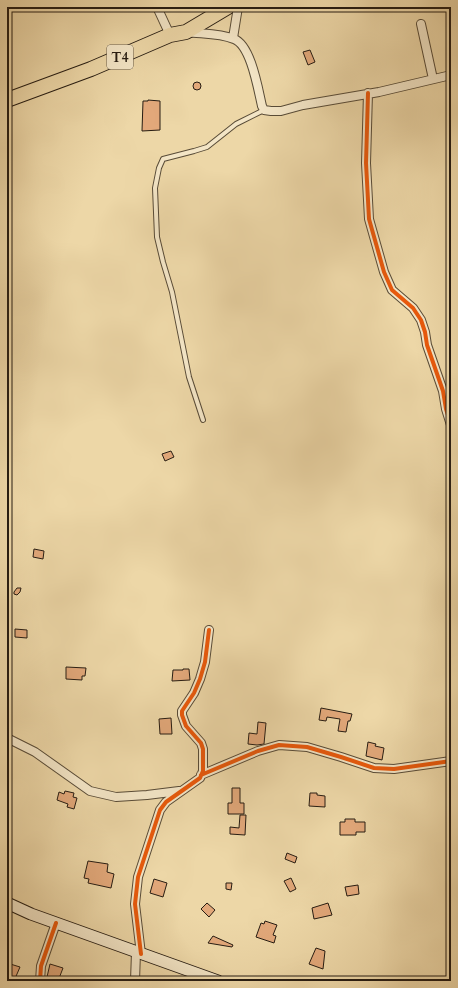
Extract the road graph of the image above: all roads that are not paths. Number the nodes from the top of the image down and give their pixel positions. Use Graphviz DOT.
graph roads {
  1 [pos="157,7"];
  2 [pos="228,7"];
  3 [pos="238,7"];
  4 [pos="421,24"];
  5 [pos="186,32"];
  6 [pos="170,35"];
  7 [pos="233,38"];
  8 [pos="451,75"];
  9 [pos="433,79"];
  10 [pos="368,93"];
  11 [pos="7,100"];
  12 [pos="264,110"];
  13 [pos="203,420"];
  14 [pos="451,425"];
  15 [pos="209,630"];
  16 [pos="7,738"];
  17 [pos="451,761"];
  18 [pos="201,775"];
  19 [pos="182,791"];
  20 [pos="7,903"];
  21 [pos="56,923"];
  22 [pos="138,953"];
  23 [pos="40,981"];
  24 [pos="135,981"];
  25 [pos="218,981"];
  1 -- 6 [label="street"];
  2 -- 5 [label="highway, T4"];
  3 -- 7 [label="street"];
  4 -- 9 [label="street"];
  5 -- 6 [label="highway, T4"];
  5 -- 7 [label="street"];
  6 -- 11 [label="highway, T4"];
  7 -- 12 [label="street"];
  8 -- 9 [label="street"];
  9 -- 10 [label="street"];
  10 -- 12 [label="street"];
  10 -- 14 [label="street"];
  12 -- 13 [label="lane"];
  15 -- 18 [label="street"];
  16 -- 19 [label="street"];
  17 -- 18 [label="street"];
  18 -- 19 [label="street"];
  19 -- 22 [label="street"];
  20 -- 21 [label="main road"];
  21 -- 22 [label="main road"];
  21 -- 23 [label="street"];
  22 -- 24 [label="street"];
  22 -- 25 [label="main road"];
}
